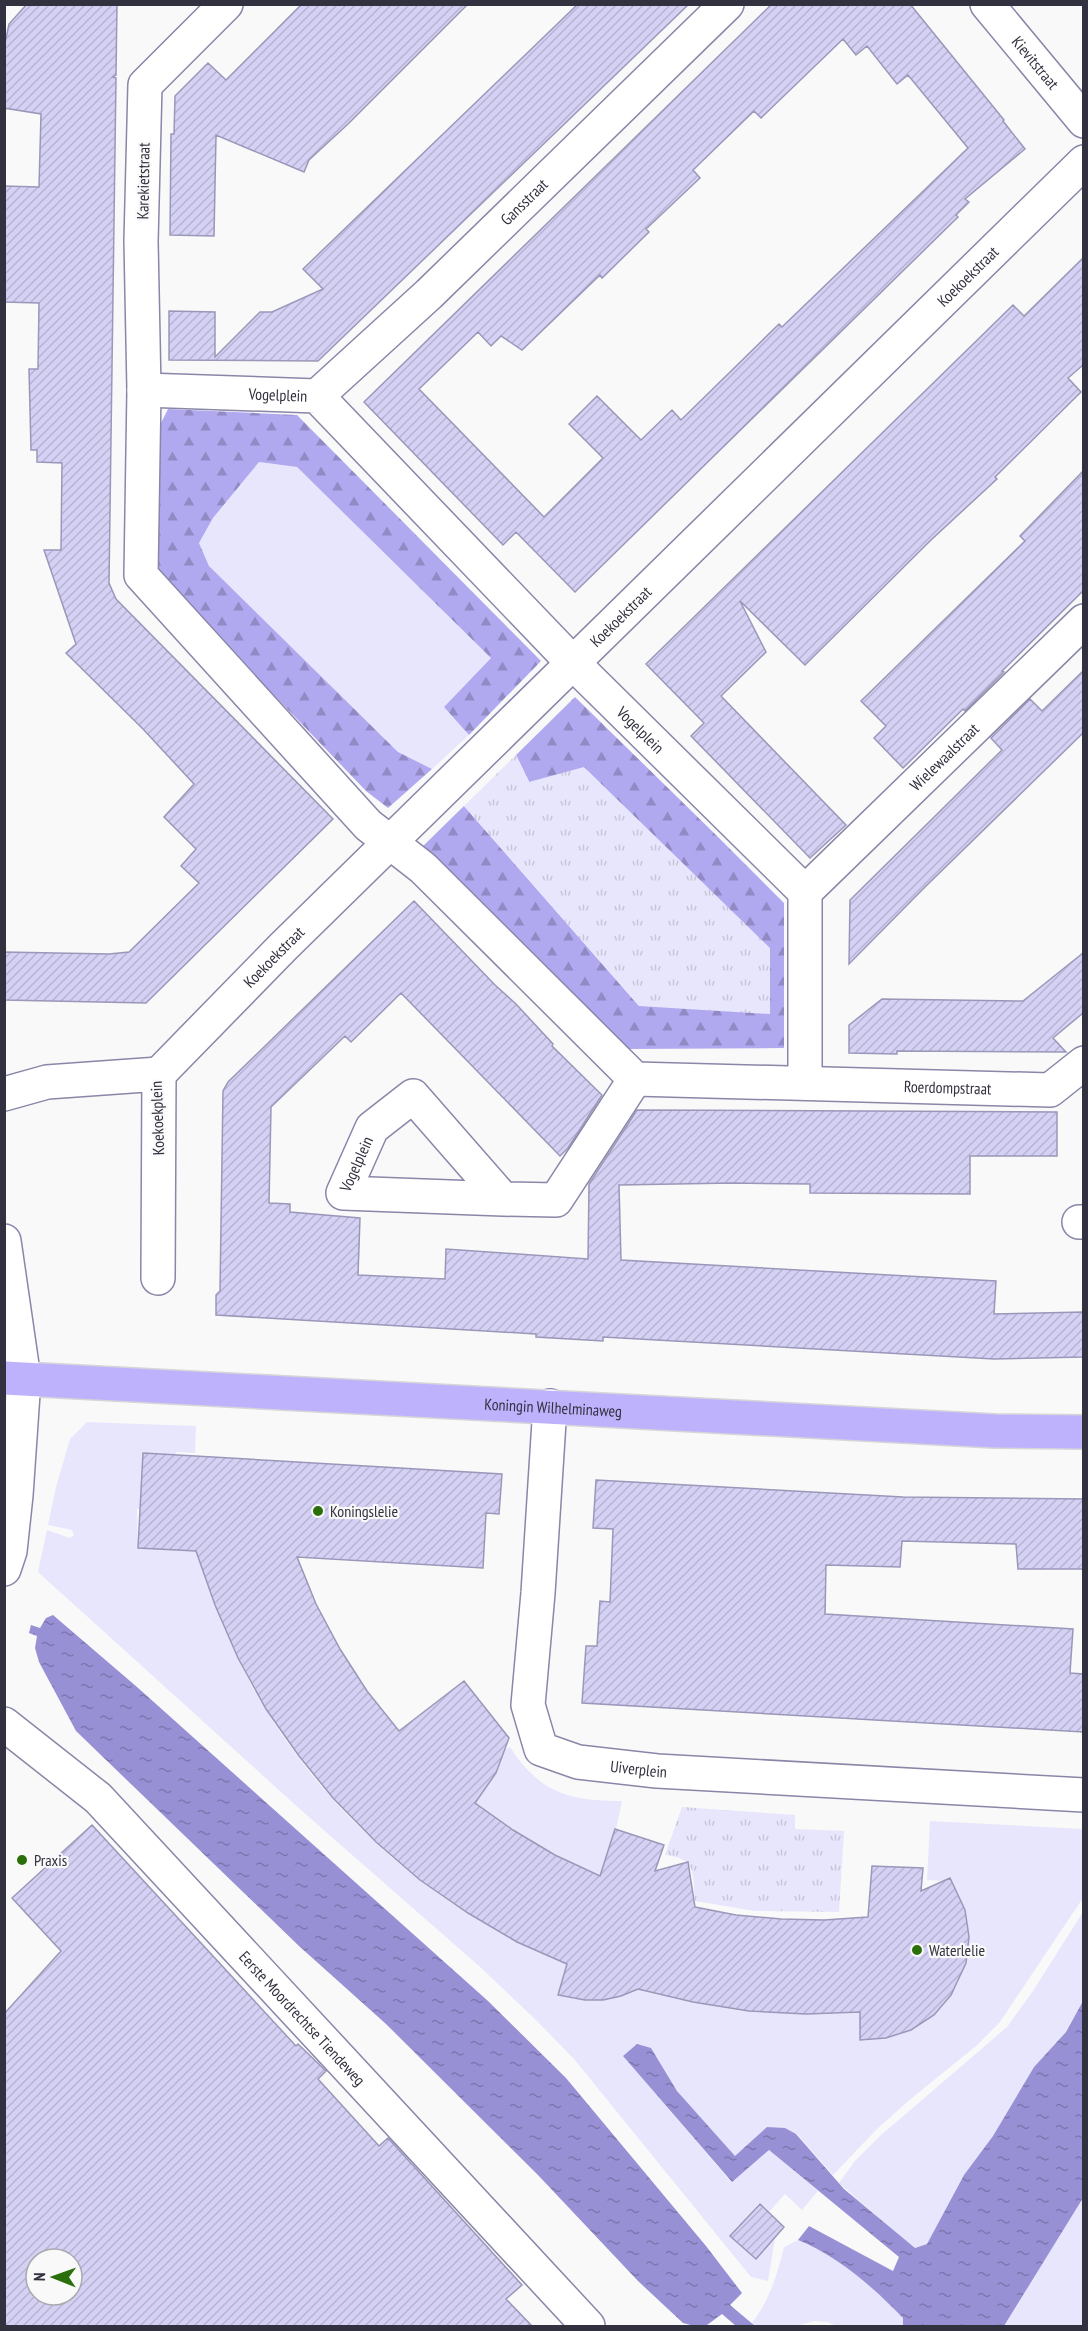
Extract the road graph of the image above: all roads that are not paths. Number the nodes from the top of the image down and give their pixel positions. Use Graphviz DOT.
graph roads {
  1 [pos="226,4"];
  2 [pos="728,4"];
  3 [pos="987,4"];
  4 [pos="1083,121"];
  5 [pos="1083,162"];
  6 [pos="144,390"];
  7 [pos="317,396"];
  8 [pos="1083,621"];
  9 [pos="573,663"];
  10 [pos="391,842"];
  11 [pos="806,892"];
  12 [pos="1083,1063"];
  13 [pos="159,1074"];
  14 [pos="635,1079"];
  15 [pos="805,1083"];
  16 [pos="4,1094"];
  17 [pos="503,1199"];
  18 [pos="4,1241"];
  19 [pos="158,1278"];
  20 [pos="14,1378"];
  21 [pos="550,1406"];
  22 [pos="1083,1432"];
  23 [pos="4,1569"];
  24 [pos="4,1724"];
  25 [pos="1083,1795"];
  26 [pos="588,2326"];
  1 -- 6 [label="street, Karekietstraat"];
  2 -- 7 [label="street, Gansstraat"];
  3 -- 4 [label="street, Kievitstraat"];
  5 -- 9 [label="street, Koekoekstraat"];
  6 -- 7 [label="street, Vogelplein"];
  6 -- 10 [label="street"];
  7 -- 9 [label="street, Vogelplein"];
  8 -- 11 [label="street, Wielewaalstraat"];
  9 -- 10 [label="street, Koekoekstraat"];
  9 -- 11 [label="street, Vogelplein"];
  10 -- 13 [label="street, Koekoekstraat"];
  10 -- 14 [label="street"];
  11 -- 15 [label="street"];
  12 -- 15 [label="street, Roerdompstraat"];
  13 -- 16 [label="street, Koekoekplein"];
  13 -- 19 [label="street, Koekoekplein"];
  14 -- 15 [label="street"];
  14 -- 17 [label="street, Vogelplein"];
  17 -- 17 [label="street, Vogelplein"];
  18 -- 20 [label="street"];
  20 -- 21 [label="main road, Koningin Wilhelminaweg"];
  20 -- 23 [label="street"];
  21 -- 22 [label="main road, Koningin Wilhelminaweg"];
  21 -- 25 [label="street, Uiverplein"];
  24 -- 26 [label="street, Eerste Moordrechtse Tiendeweg"];
}
